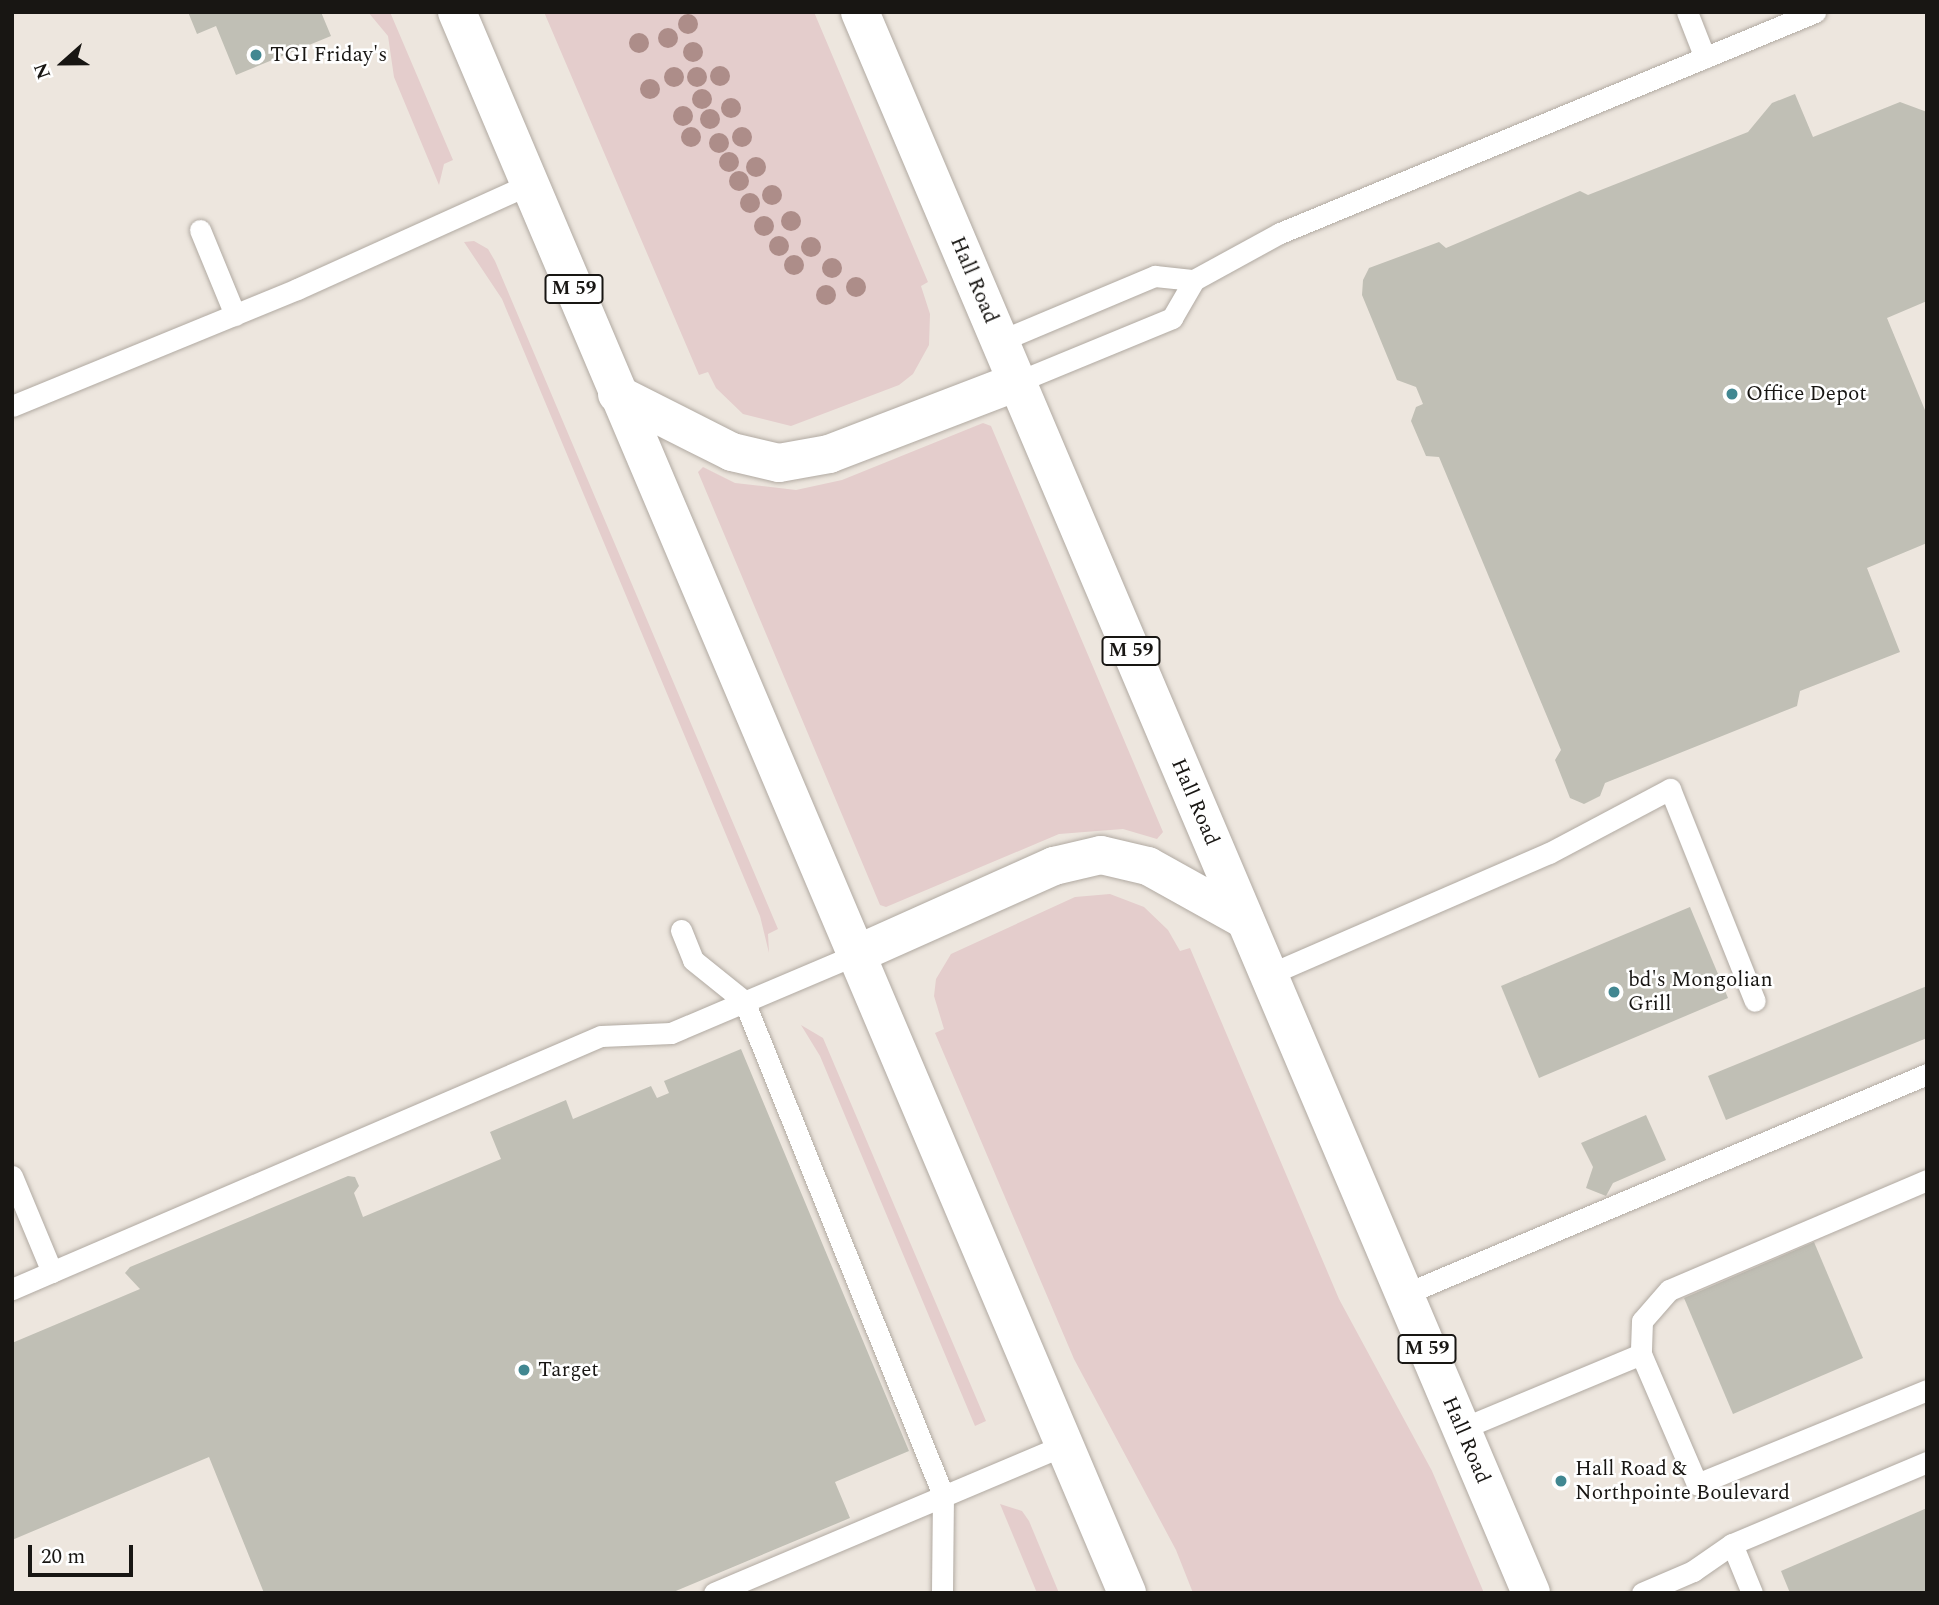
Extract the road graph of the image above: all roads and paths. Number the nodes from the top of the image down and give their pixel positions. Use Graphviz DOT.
graph roads {
  1 [pos="457,12"];
  2 [pos="860,12"];
  3 [pos="1687,12"];
  4 [pos="1815,12"];
  5 [pos="1705,58"];
  6 [pos="530,184"];
  7 [pos="200,230"];
  8 [pos="1194,280"];
  9 [pos="235,314"];
  10 [pos="1000,341"];
  11 [pos="1017,382"];
  12 [pos="617,394"];
  13 [pos="12,406"];
  14 [pos="1245,920"];
  15 [pos="681,930"];
  16 [pos="856,954"];
  17 [pos="1268,975"];
  18 [pos="744,1001"];
  19 [pos="1755,1001"];
  20 [pos="1927,1074"];
  21 [pos="12,1176"];
  22 [pos="1927,1180"];
  23 [pos="52,1272"];
  24 [pos="12,1289"];
  25 [pos="1405,1294"];
  26 [pos="1641,1354"];
  27 [pos="1927,1390"];
  28 [pos="1461,1429"];
  29 [pos="1065,1446"];
  30 [pos="1927,1462"];
  31 [pos="943,1494"];
  32 [pos="1731,1544"];
  33 [pos="714,1593"];
  34 [pos="942,1593"];
  35 [pos="1128,1593"];
  36 [pos="1531,1593"];
  37 [pos="1642,1593"];
  38 [pos="1752,1593"];
  1 -- 6 [label="highway, M 59"];
  2 -- 10 [label="highway, Hall Road / M 59"];
  3 -- 5 [label="lane"];
  4 -- 5 [label="lane"];
  5 -- 8 [label="lane"];
  6 -- 9 [label="lane"];
  6 -- 12 [label="highway, M 59"];
  7 -- 9 [label="lane"];
  8 -- 10 [label="lane"];
  8 -- 11 [label="lane"];
  9 -- 13 [label="lane"];
  10 -- 11 [label="highway, Hall Road / M 59"];
  11 -- 12 [label="highway"];
  11 -- 14 [label="highway, Hall Road / M 59"];
  12 -- 16 [label="highway, M 59"];
  14 -- 16 [label="highway"];
  14 -- 17 [label="highway, Hall Road / M 59"];
  15 -- 18 [label="lane"];
  16 -- 18 [label="lane"];
  16 -- 29 [label="highway, M 59"];
  17 -- 19 [label="lane"];
  17 -- 25 [label="highway, Hall Road / M 59"];
  18 -- 23 [label="lane"];
  18 -- 31 [label="lane"];
  20 -- 25 [label="lane"];
  21 -- 23 [label="lane"];
  22 -- 26 [label="lane"];
  23 -- 24 [label="lane"];
  25 -- 28 [label="highway, Hall Road / M 59"];
  26 -- 27 [label="lane"];
  26 -- 28 [label="lane"];
  28 -- 36 [label="highway, Hall Road / M 59"];
  29 -- 31 [label="lane"];
  29 -- 35 [label="highway, M 59"];
  30 -- 32 [label="lane"];
  31 -- 33 [label="lane"];
  31 -- 34 [label="lane"];
  32 -- 37 [label="lane"];
  32 -- 38 [label="lane"];
}
